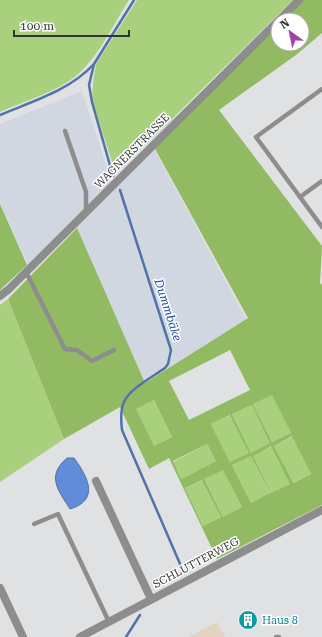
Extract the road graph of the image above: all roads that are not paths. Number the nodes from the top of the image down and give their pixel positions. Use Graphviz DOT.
graph roads {
  1 [pos="299,0"];
  2 [pos="288,12"];
  3 [pos="270,30"];
  4 [pos="322,88"];
  5 [pos="65,131"];
  6 [pos="322,181"];
  7 [pos="300,197"];
  8 [pos="86,212"];
  9 [pos="322,227"];
  10 [pos="26,272"];
  11 [pos="0,296"];
  12 [pos="114,350"];
  13 [pos="96,481"];
  14 [pos="322,510"];
  15 [pos="34,524"];
  16 [pos="0,588"];
  17 [pos="151,599"];
  18 [pos="109,622"];
  19 [pos="279,636"];
  20 [pos="23,637"];
  21 [pos="80,637"];
  22 [pos="276,637"];
  1 -- 2 [label="street, WAGNERSTRASSE"];
  3 -- 8 [label="street, WAGNERSTRASSE"];
  4 -- 7 [label="lane"];
  5 -- 8 [label="lane"];
  6 -- 7 [label="lane"];
  7 -- 9 [label="lane"];
  8 -- 10 [label="street, WAGNERSTRASSE"];
  10 -- 11 [label="street, WAGNERSTRASSE"];
  10 -- 12 [label="lane"];
  13 -- 17 [label="street"];
  14 -- 17 [label="street, SCHLUTTERWEG"];
  15 -- 18 [label="lane"];
  16 -- 20 [label="street"];
  17 -- 18 [label="street, SCHLUTTERWEG"];
  18 -- 21 [label="street, SCHLUTTERWEG"];
  19 -- 22 [label="lane"];
}
